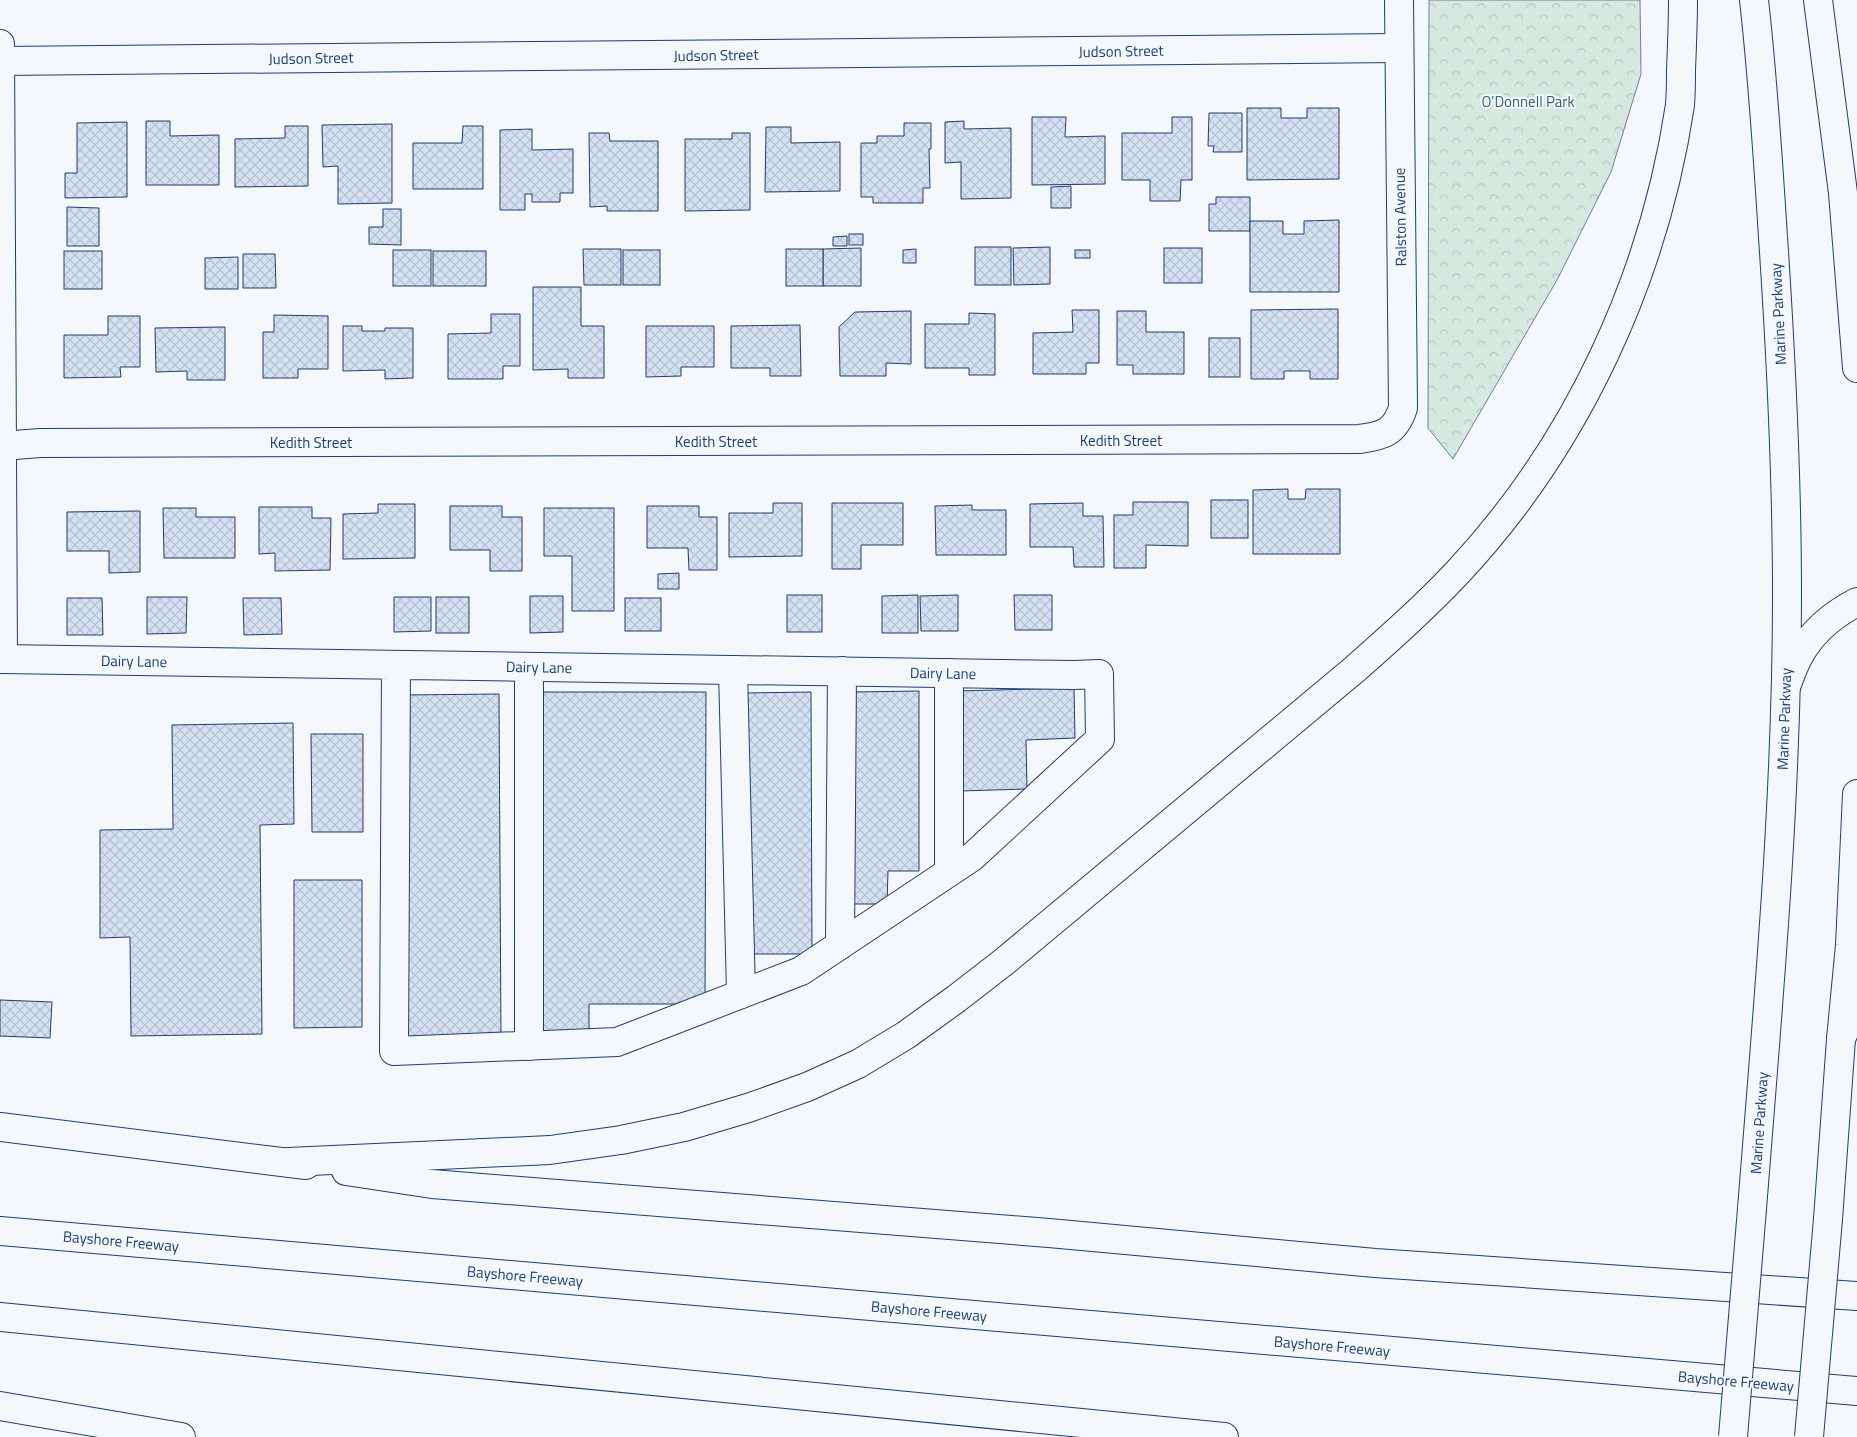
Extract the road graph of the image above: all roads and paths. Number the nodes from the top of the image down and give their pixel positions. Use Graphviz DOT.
graph roads {
  1 [pos="1399,0"];
  2 [pos="1683,0"];
  3 [pos="1754,0"];
  4 [pos="1818,0"];
  5 [pos="0,44"];
  6 [pos="1398,48"];
  7 [pos="0,61"];
  8 [pos="1857,368"];
  9 [pos="1390,431"];
  10 [pos="2,446"];
  11 [pos="1857,602"];
  12 [pos="2,659"];
  13 [pos="396,665"];
  14 [pos="529,667"];
  15 [pos="733,670"];
  16 [pos="842,671"];
  17 [pos="949,673"];
  18 [pos="1786,687"];
  19 [pos="1857,794"];
  20 [pos="949,872"];
  21 [pos="840,945"];
  22 [pos="741,994"];
  23 [pos="1857,1002"];
  24 [pos="1840,1039"];
  25 [pos="530,1046"];
  26 [pos="0,1127"];
  27 [pos="289,1162"];
  28 [pos="0,1231"];
  29 [pos="1857,1296"];
  30 [pos="0,1317"];
  31 [pos="1857,1391"];
  32 [pos="0,1406"];
  33 [pos="181,1437"];
  34 [pos="1224,1437"];
  35 [pos="1733,1437"];
  36 [pos="1809,1437"];
  1 -- 6 [label="main road, Ralston Avenue"];
  2 -- 27 [label="main road"];
  3 -- 18 [label="main road, Marine Parkway"];
  4 -- 8 [label="main road"];
  5 -- 7 [label="main road"];
  6 -- 7 [label="main road, Judson Street"];
  6 -- 9 [label="main road, Ralston Avenue"];
  7 -- 10 [label="main road"];
  9 -- 10 [label="main road, Kedith Street"];
  10 -- 12 [label="main road"];
  11 -- 18 [label="main road"];
  12 -- 13 [label="main road, Dairy Lane"];
  13 -- 14 [label="main road, Dairy Lane"];
  13 -- 25 [label="main road"];
  14 -- 15 [label="main road, Dairy Lane"];
  14 -- 25 [label="main road"];
  15 -- 16 [label="main road, Dairy Lane"];
  15 -- 22 [label="main road"];
  16 -- 17 [label="main road, Dairy Lane"];
  16 -- 21 [label="main road"];
  17 -- 20 [label="main road"];
  17 -- 20 [label="main road, Dairy Lane"];
  18 -- 35 [label="main road, Marine Parkway, bridge"];
  19 -- 24 [label="main road"];
  20 -- 21 [label="main road"];
  21 -- 22 [label="main road"];
  22 -- 25 [label="main road"];
  23 -- 24 [label="main road"];
  24 -- 36 [label="main road, bridge"];
  26 -- 27 [label="main road"];
  27 -- 29 [label="main road"];
  28 -- 31 [label="main road, Bayshore Freeway"];
  30 -- 34 [label="main road"];
  32 -- 33 [label="main road"];
}
